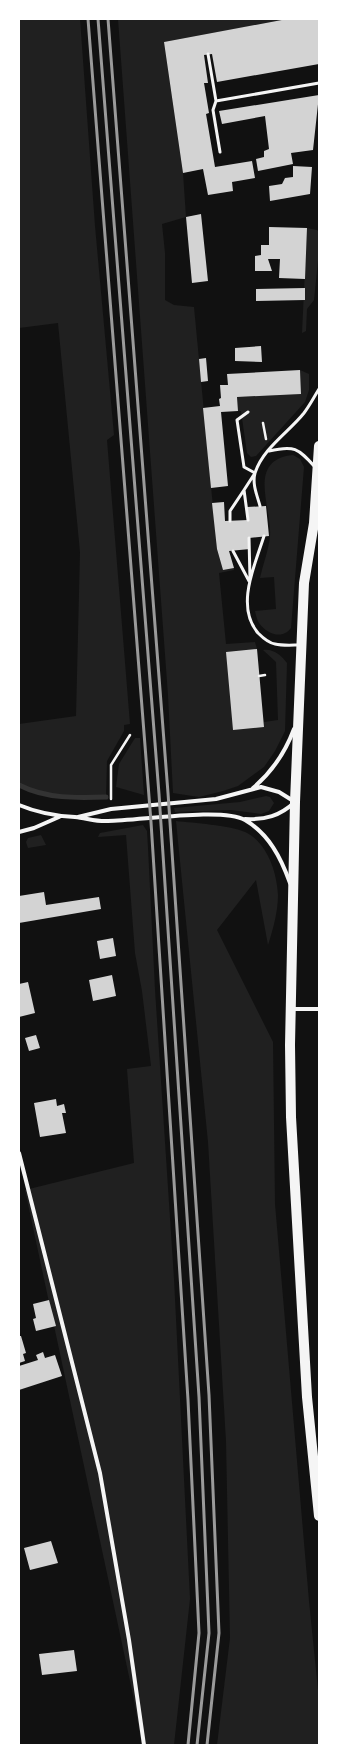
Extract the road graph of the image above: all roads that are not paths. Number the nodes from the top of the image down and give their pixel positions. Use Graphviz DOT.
graph roads {
  1 [pos="208,54"];
  2 [pos="319,83"];
  3 [pos="216,101"];
  4 [pos="220,152"];
  5 [pos="319,389"];
  6 [pos="248,412"];
  7 [pos="319,446"];
  8 [pos="268,451"];
  9 [pos="317,468"];
  10 [pos="255,473"];
  11 [pos="244,490"];
  12 [pos="260,506"];
  13 [pos="248,520"];
  14 [pos="230,521"];
  15 [pos="317,523"];
  16 [pos="264,536"];
  17 [pos="249,538"];
  18 [pos="233,551"];
  19 [pos="250,583"];
  20 [pos="302,645"];
  21 [pos="300,716"];
  22 [pos="252,789"];
  23 [pos="295,802"];
  24 [pos="19,805"];
  25 [pos="59,817"];
  26 [pos="76,817"];
  27 [pos="244,819"];
  28 [pos="19,832"];
  29 [pos="293,891"];
  30 [pos="291,1009"];
  31 [pos="319,1009"];
  32 [pos="19,1153"];
  33 [pos="319,1516"];
  34 [pos="144,1745"];
  1 -- 3 [label="lane"];
  2 -- 3 [label="lane"];
  3 -- 4 [label="lane"];
  5 -- 8 [label="lane"];
  6 -- 10 [label="lane"];
  7 -- 9 [label="main road"];
  8 -- 9 [label="lane"];
  8 -- 10 [label="lane"];
  9 -- 15 [label="main road"];
  10 -- 11 [label="lane"];
  10 -- 12 [label="lane"];
  11 -- 13 [label="lane"];
  11 -- 14 [label="lane"];
  15 -- 20 [label="main road"];
  16 -- 19 [label="lane"];
  17 -- 19 [label="lane"];
  18 -- 19 [label="lane"];
  19 -- 20 [label="lane"];
  20 -- 21 [label="main road"];
  21 -- 22 [label="street"];
  21 -- 23 [label="main road"];
  22 -- 23 [label="street"];
  22 -- 26 [label="street"];
  23 -- 27 [label="street"];
  23 -- 29 [label="main road"];
  24 -- 25 [label="street"];
  25 -- 26 [label="street"];
  25 -- 28 [label="street"];
  26 -- 27 [label="street"];
  27 -- 29 [label="street"];
  29 -- 30 [label="main road"];
  30 -- 31 [label="street"];
  30 -- 33 [label="main road"];
  32 -- 34 [label="street"];
}
